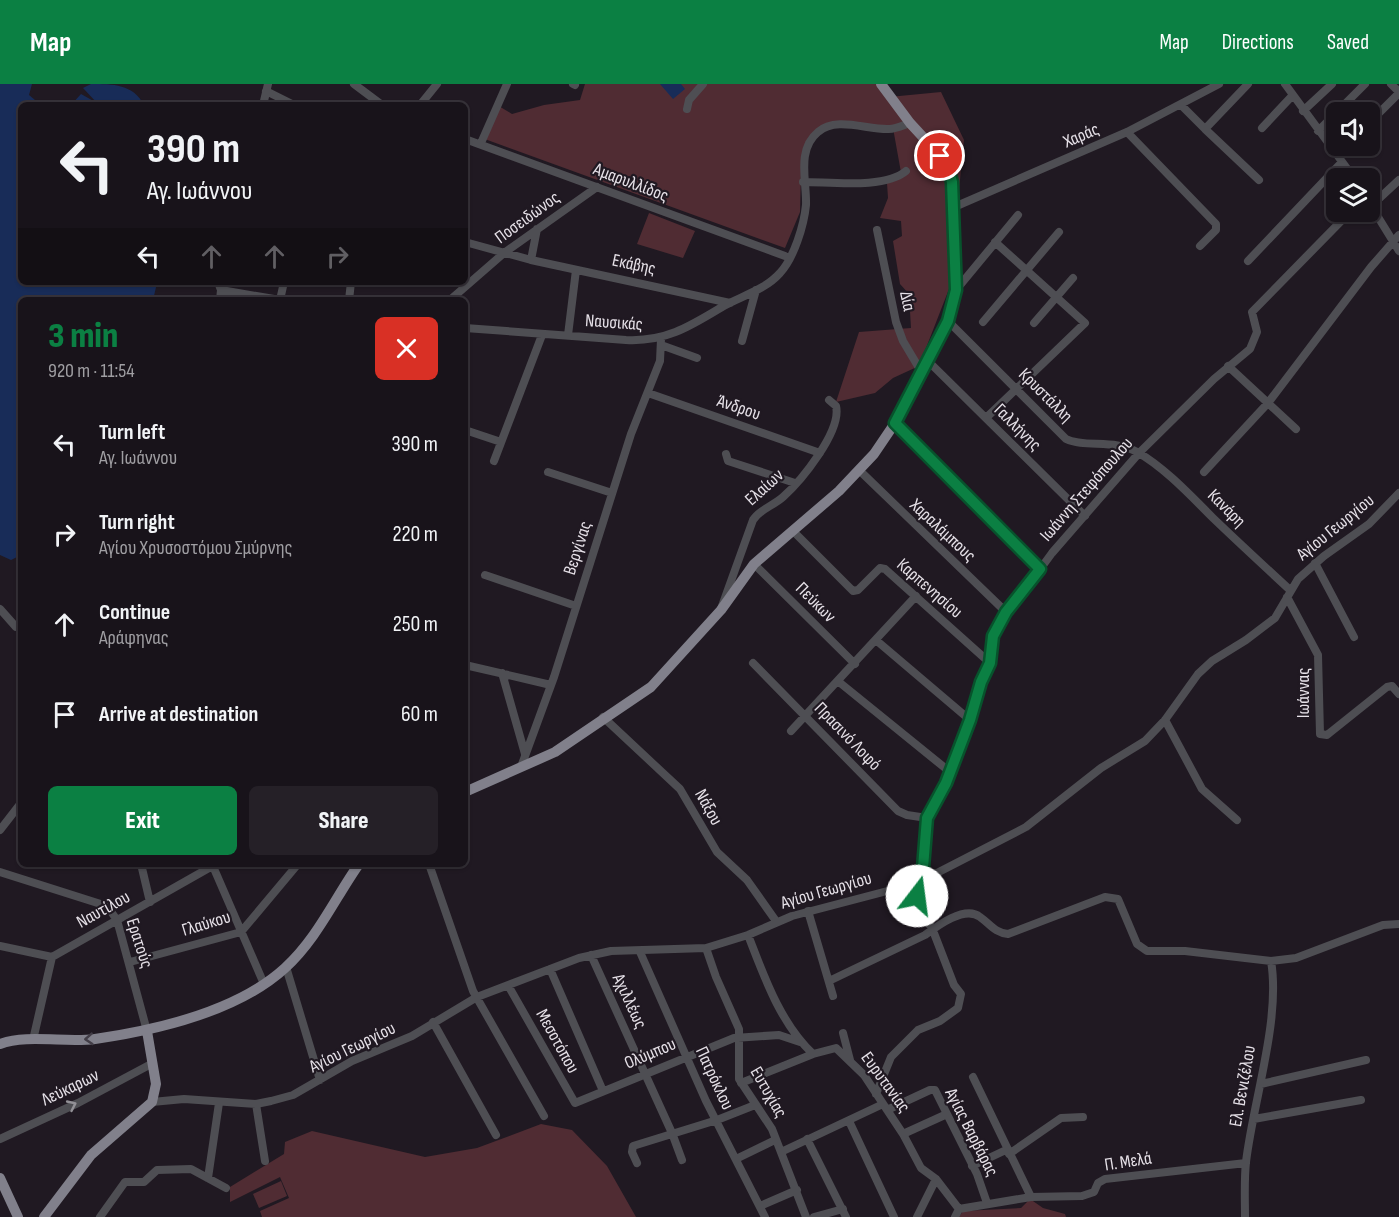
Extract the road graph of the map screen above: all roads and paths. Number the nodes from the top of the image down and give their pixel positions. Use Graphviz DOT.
graph roads {
  1 [pos="437,84"];
  2 [pos="507,84"];
  3 [pos="703,84"];
  4 [pos="881,84"];
  5 [pos="1219,84"];
  6 [pos="1248,84"];
  7 [pos="1285,84"];
  8 [pos="1332,84"];
  9 [pos="1365,84"];
  10 [pos="1391,84"];
  11 [pos="360,86"];
  12 [pos="267,88"];
  13 [pos="1399,93"];
  14 [pos="1292,96"];
  15 [pos="289,102"];
  16 [pos="377,102"];
  17 [pos="422,102"];
  18 [pos="1181,105"];
  19 [pos="687,109"];
  20 [pos="1303,111"];
  21 [pos="1380,112"];
  22 [pos="910,123"];
  23 [pos="1262,128"];
  24 [pos="1205,129"];
  25 [pos="1318,131"];
  26 [pos="1128,132"];
  27 [pos="468,140"];
  28 [pos="481,143"];
  29 [pos="1340,158"];
  30 [pos="1347,168"];
  31 [pos="906,171"];
  32 [pos="1259,180"];
  33 [pos="1399,180"];
  34 [pos="803,182"];
  35 [pos="597,188"];
  36 [pos="1380,196"];
  37 [pos="952,208"];
  38 [pos="1018,215"];
  39 [pos="1380,218"];
  40 [pos="1340,222"];
  41 [pos="537,229"];
  42 [pos="877,230"];
  43 [pos="1059,232"];
  44 [pos="1396,238"];
  45 [pos="995,242"];
  46 [pos="468,243"];
  47 [pos="795,243"];
  48 [pos="1200,246"];
  49 [pos="1399,251"];
  50 [pos="504,253"];
  51 [pos="785,256"];
  52 [pos="531,260"];
  53 [pos="1248,261"];
  54 [pos="785,267"];
  55 [pos="576,270"];
  56 [pos="1027,271"];
  57 [pos="1073,278"];
  58 [pos="468,284"];
  59 [pos="467,285"];
  60 [pos="219,286"];
  61 [pos="756,290"];
  62 [pos="956,290"];
  63 [pos="1057,296"];
  64 [pos="267,297"];
  65 [pos="453,297"];
  66 [pos="730,303"];
  67 [pos="948,321"];
  68 [pos="983,322"];
  69 [pos="1034,323"];
  70 [pos="468,327"];
  71 [pos="542,335"];
  72 [pos="568,335"];
  73 [pos="742,341"];
  74 [pos="661,342"];
  75 [pos="698,358"];
  76 [pos="928,361"];
  77 [pos="1228,366"];
  78 [pos="922,374"];
  79 [pos="1016,388"];
  80 [pos="648,393"];
  81 [pos="828,400"];
  82 [pos="1268,403"];
  83 [pos="986,418"];
  84 [pos="895,423"];
  85 [pos="1296,429"];
  86 [pos="468,431"];
  87 [pos="501,442"];
  88 [pos="820,453"];
  89 [pos="1139,453"];
  90 [pos="726,454"];
  91 [pos="494,461"];
  92 [pos="859,470"];
  93 [pos="548,471"];
  94 [pos="1204,472"];
  95 [pos="795,483"];
  96 [pos="612,493"];
  97 [pos="1399,493"];
  98 [pos="1084,516"];
  99 [pos="793,531"];
  100 [pos="1315,563"];
  101 [pos="754,564"];
  102 [pos="1040,569"];
  103 [pos="485,575"];
  104 [pos="1288,594"];
  105 [pos="916,596"];
  106 [pos="576,606"];
  107 [pos="0,609"];
  108 [pos="721,610"];
  109 [pos="1006,612"];
  110 [pos="18,627"];
  111 [pos="1354,637"];
  112 [pos="877,641"];
  113 [pos="753,663"];
  114 [pos="990,663"];
  115 [pos="855,664"];
  116 [pos="468,666"];
  117 [pos="502,672"];
  118 [pos="839,682"];
  119 [pos="551,685"];
  120 [pos="1399,693"];
  121 [pos="805,715"];
  122 [pos="603,717"];
  123 [pos="970,720"];
  124 [pos="1165,720"];
  125 [pos="791,731"];
  126 [pos="525,754"];
  127 [pos="521,766"];
  128 [pos="950,772"];
  129 [pos="468,791"];
  130 [pos="18,807"];
  131 [pos="11,816"];
  132 [pos="18,817"];
  133 [pos="927,818"];
  134 [pos="1237,820"];
  135 [pos="0,828"];
  136 [pos="142,867"];
  137 [pos="211,867"];
  138 [pos="215,867"];
  139 [pos="295,867"];
  140 [pos="357,867"];
  141 [pos="430,867"];
  142 [pos="0,872"];
  143 [pos="918,882"];
  144 [pos="150,902"];
  145 [pos="808,911"];
  146 [pos="117,920"];
  147 [pos="776,921"];
  148 [pos="1399,924"];
  149 [pos="932,928"];
  150 [pos="241,932"];
  151 [pos="748,934"];
  152 [pos="0,946"];
  153 [pos="706,948"];
  154 [pos="640,952"];
  155 [pos="591,955"];
  156 [pos="52,957"];
  157 [pos="1271,961"];
  158 [pos="130,962"];
  159 [pos="286,967"];
  160 [pos="550,969"];
  161 [pos="829,981"];
  162 [pos="264,984"];
  163 [pos="509,987"];
  164 [pos="833,996"];
  165 [pos="477,997"];
  166 [pos="434,1022"];
  167 [pos="147,1032"];
  168 [pos="843,1033"];
  169 [pos="740,1037"];
  170 [pos="33,1040"];
  171 [pos="800,1042"];
  172 [pos="1,1043"];
  173 [pos="813,1054"];
  174 [pos="686,1056"];
  175 [pos="1366,1060"];
  176 [pos="850,1061"];
  177 [pos="153,1063"];
  178 [pos="645,1073"];
  179 [pos="973,1077"];
  180 [pos="320,1080"];
  181 [pos="741,1083"];
  182 [pos="1261,1084"];
  183 [pos="603,1091"];
  184 [pos="876,1094"];
  185 [pos="1361,1100"];
  186 [pos="584,1101"];
  187 [pos="153,1102"];
  188 [pos="219,1102"];
  189 [pos="256,1104"];
  190 [pos="755,1105"];
  191 [pos="885,1107"];
  192 [pos="947,1114"];
  193 [pos="544,1116"];
  194 [pos="1083,1118"];
  195 [pos="1254,1119"];
  196 [pos="717,1120"];
  197 [pos="849,1121"];
  198 [pos="672,1132"];
  199 [pos="903,1134"];
  200 [pos="496,1135"];
  201 [pos="0,1139"];
  202 [pos="807,1139"];
  203 [pos="776,1140"];
  204 [pos="1008,1151"];
  205 [pos="781,1152"];
  206 [pos="736,1159"];
  207 [pos="682,1160"];
  208 [pos="265,1161"];
  209 [pos="637,1163"];
  210 [pos="1246,1163"];
  211 [pos="972,1166"];
  212 [pos="0,1178"];
  213 [pos="208,1178"];
  214 [pos="936,1179"];
  215 [pos="226,1188"];
  216 [pos="797,1190"];
  217 [pos="1031,1197"];
  218 [pos="11,1203"];
  219 [pos="987,1203"];
  220 [pos="760,1206"];
  221 [pos="844,1213"];
  222 [pos="957,1213"];
  223 [pos="13,1217"];
  224 [pos="18,1217"];
  225 [pos="44,1217"];
  226 [pos="100,1217"];
  227 [pos="765,1217"];
  228 [pos="806,1217"];
  229 [pos="814,1217"];
  230 [pos="894,1217"];
  231 [pos="917,1217"];
  232 [pos="1245,1217"];
  1 -- 17 [label="street"];
  2 -- 28 [label="street"];
  3 -- 19 [label="street"];
  4 -- 22 [label="main road"];
  5 -- 18 [label="street, Χαράς"];
  6 -- 24 [label="street"];
  7 -- 14 [label="street"];
  8 -- 20 [label="street"];
  9 -- 25 [label="street"];
  10 -- 13 [label="street"];
  11 -- 16 [label="street"];
  12 -- 15 [label="street"];
  13 -- 21 [label="street"];
  14 -- 20 [label="street"];
  14 -- 23 [label="street"];
  18 -- 24 [label="street"];
  18 -- 26 [label="street, Χαράς"];
  20 -- 25 [label="street"];
  22 -- 34 [label="street"];
  22 -- 37 [label="main road"];
  24 -- 32 [label="street"];
  25 -- 29 [label="street"];
  26 -- 37 [label="street, Χαράς"];
  26 -- 48 [label="street"];
  27 -- 28 [label="street, Αμαρυλλίδος"];
  28 -- 35 [label="street, Αμαρυλλίδος"];
  29 -- 30 [label="street"];
  29 -- 53 [label="street"];
  31 -- 34 [label="street"];
  33 -- 36 [label="street"];
  34 -- 47 [label="street"];
  35 -- 41 [label="street, Ποσειδώνος"];
  35 -- 51 [label="street, Αμαρυλλίδος"];
  37 -- 62 [label="main road"];
  38 -- 45 [label="street"];
  39 -- 44 [label="street"];
  40 -- 77 [label="street, Ιωάννη Στεφόπουλου"];
  41 -- 50 [label="street, Ποσειδώνος"];
  41 -- 52 [label="street"];
  42 -- 78 [label="street, Δία"];
  43 -- 56 [label="street"];
  44 -- 49 [label="street"];
  44 -- 82 [label="street"];
  45 -- 56 [label="street"];
  45 -- 62 [label="street"];
  46 -- 50 [label="street, Εκάβης"];
  47 -- 51 [label="street"];
  47 -- 54 [label="street, Ναυσικάς"];
  50 -- 52 [label="street, Εκάβης"];
  50 -- 58 [label="street, Ποσειδώνος"];
  51 -- 54 [label="street"];
  52 -- 55 [label="street, Εκάβης"];
  54 -- 61 [label="street, Ναυσικάς"];
  55 -- 66 [label="street, Εκάβης"];
  55 -- 72 [label="street"];
  56 -- 63 [label="street"];
  56 -- 68 [label="street"];
  57 -- 63 [label="street"];
  59 -- 65 [label="street, Ποσειδώνος"];
  60 -- 64 [label="street"];
  61 -- 66 [label="street, Ναυσικάς"];
  61 -- 73 [label="street"];
  62 -- 67 [label="main road"];
  63 -- 69 [label="street"];
  63 -- 79 [label="street"];
  66 -- 74 [label="street, Ναυσικάς"];
  67 -- 76 [label="main road"];
  67 -- 79 [label="street, Κρυστάλλη"];
  70 -- 71 [label="street, Ναυσικάς"];
  71 -- 72 [label="street, Ναυσικάς"];
  71 -- 87 [label="street"];
  72 -- 74 [label="street, Ναυσικάς"];
  74 -- 75 [label="street"];
  74 -- 80 [label="street, Βεργίνας"];
  76 -- 78 [label="main road"];
  76 -- 83 [label="street, Γαλλήνης"];
  77 -- 82 [label="street"];
  77 -- 89 [label="street, Ιωάννη Στεφόπουλου"];
  78 -- 84 [label="main road"];
  79 -- 83 [label="street"];
  79 -- 89 [label="street, Κρυστάλλη"];
  80 -- 88 [label="street, Άνδρου"];
  80 -- 96 [label="street, Βεργίνας"];
  81 -- 88 [label="street, Ελαίων"];
  82 -- 85 [label="street"];
  82 -- 94 [label="street"];
  83 -- 98 [label="street, Γαλλήνης"];
  84 -- 92 [label="main road"];
  84 -- 102 [label="street"];
  86 -- 87 [label="street"];
  87 -- 91 [label="street"];
  88 -- 95 [label="street, Ελαίων"];
  89 -- 98 [label="street, Ιωάννη Στεφόπουλου"];
  89 -- 104 [label="street, Κανάρη"];
  90 -- 95 [label="street"];
  92 -- 99 [label="main road"];
  92 -- 109 [label="street, Χαραλάμπους"];
  93 -- 96 [label="street"];
  95 -- 108 [label="street, Ελαίων"];
  96 -- 106 [label="street, Βεργίνας"];
  97 -- 100 [label="street, Αγίου Γεωργίου"];
  98 -- 102 [label="street, Ιωάννη Στεφόπουλου"];
  99 -- 101 [label="main road"];
  99 -- 105 [label="street, Καρπενησίου"];
  100 -- 104 [label="street, Αγίου Γεωργίου"];
  100 -- 111 [label="street"];
  101 -- 108 [label="main road"];
  101 -- 115 [label="street, Πεύκων"];
  102 -- 109 [label="street, Ιωάννη Στεφόπουλου"];
  103 -- 106 [label="street"];
  104 -- 120 [label="street, Ιωάννας"];
  104 -- 124 [label="street, Αγίου Γεωργίου"];
  105 -- 112 [label="street"];
  105 -- 114 [label="street, Καρπενησίου"];
  106 -- 119 [label="street, Βεργίνας"];
  107 -- 110 [label="street"];
  108 -- 122 [label="main road"];
  109 -- 114 [label="street, Ιωάννη Στεφόπουλου"];
  112 -- 115 [label="street"];
  112 -- 123 [label="street"];
  113 -- 121 [label="street, Πρασινό Λοφό"];
  114 -- 123 [label="street, Ιωάννη Στεφόπουλου"];
  115 -- 118 [label="street"];
  116 -- 117 [label="street"];
  117 -- 119 [label="street"];
  117 -- 126 [label="street"];
  118 -- 121 [label="street"];
  118 -- 128 [label="street"];
  119 -- 126 [label="street, Βεργίνας"];
  121 -- 125 [label="street"];
  121 -- 133 [label="street, Πρασινό Λοφό"];
  122 -- 127 [label="main road"];
  122 -- 147 [label="street, Νάξου"];
  123 -- 128 [label="street, Ιωάννη Στεφόπουλου"];
  124 -- 134 [label="street"];
  124 -- 143 [label="street, Αγίου Γεωργίου"];
  126 -- 127 [label="street, Βεργίνας"];
  127 -- 129 [label="main road"];
  128 -- 133 [label="street, Ιωάννη Στεφόπουλου"];
  130 -- 131 [label="street"];
  131 -- 132 [label="street"];
  131 -- 135 [label="street"];
  133 -- 143 [label="street, Ιωάννη Στεφόπουλου"];
  136 -- 144 [label="street"];
  137 -- 144 [label="street, Ναυτίλου"];
  138 -- 150 [label="street"];
  139 -- 150 [label="street, Γλαύκου"];
  140 -- 159 [label="main road"];
  141 -- 165 [label="street"];
  142 -- 146 [label="street, Ερατούς"];
  143 -- 145 [label="street, Αγίου Γεωργίου"];
  143 -- 149 [label="street"];
  144 -- 146 [label="street, Ναυτίλου"];
  145 -- 147 [label="street, Αγίου Γεωργίου"];
  145 -- 161 [label="street"];
  146 -- 156 [label="street, Ναυτίλου"];
  146 -- 158 [label="street, Ερατούς"];
  147 -- 151 [label="street, Αγίου Γεωργίου"];
  148 -- 157 [label="street"];
  149 -- 157 [label="street"];
  149 -- 161 [label="street"];
  149 -- 184 [label="street"];
  150 -- 158 [label="street, Γλαύκου"];
  150 -- 162 [label="street"];
  151 -- 153 [label="street, Αγίου Γεωργίου"];
  151 -- 171 [label="street"];
  152 -- 156 [label="street"];
  153 -- 154 [label="street, Αγίου Γεωργίου"];
  153 -- 169 [label="street, Ευτυχίας"];
  154 -- 155 [label="street, Αγίου Γεωργίου"];
  154 -- 174 [label="street, Πατρόκλου"];
  155 -- 160 [label="street, Αγίου Γεωργίου"];
  155 -- 178 [label="street, Αχιλλέως"];
  156 -- 170 [label="street"];
  157 -- 182 [label="street, Ελ. Βενιζέλου"];
  158 -- 167 [label="street, Ερατούς"];
  159 -- 162 [label="main road"];
  159 -- 180 [label="street"];
  160 -- 163 [label="street, Αγίου Γεωργίου"];
  160 -- 183 [label="street"];
  161 -- 164 [label="street"];
  162 -- 167 [label="main road"];
  163 -- 165 [label="street, Αγίου Γεωργίου"];
  163 -- 186 [label="street, Μεσοτόπου"];
  165 -- 166 [label="street, Αγίου Γεωργίου"];
  165 -- 193 [label="street"];
  166 -- 180 [label="street, Αγίου Γεωργίου"];
  166 -- 200 [label="street"];
  167 -- 170 [label="main road, one-way"];
  167 -- 177 [label="main road, Ερατούς"];
  168 -- 176 [label="street"];
  169 -- 171 [label="street, Ολύμπου"];
  169 -- 174 [label="street, Ολύμπου"];
  169 -- 181 [label="street, Ευτυχίας"];
  170 -- 172 [label="main road"];
  171 -- 173 [label="street"];
  173 -- 176 [label="street, Ευρυτανίας"];
  173 -- 181 [label="street"];
  174 -- 178 [label="street, Ολύμπου"];
  174 -- 196 [label="street, Πατρόκλου"];
  175 -- 182 [label="street"];
  176 -- 184 [label="street, Ευρυτανίας"];
  177 -- 187 [label="main road, Ερατούς"];
  201 -- 177 [label="street, Λεύκαρων, one-way"];
  178 -- 183 [label="street, Ολύμπου"];
  178 -- 198 [label="street, Αχιλλέως"];
  179 -- 204 [label="street"];
  180 -- 189 [label="street, Αγίου Γεωργίου"];
  181 -- 190 [label="street, Ευτυχίας"];
  182 -- 195 [label="street, Ελ. Βενιζέλου"];
  183 -- 186 [label="street, Ολύμπου"];
  184 -- 191 [label="street, Ευρυτανίας"];
  185 -- 195 [label="street"];
  187 -- 188 [label="street, Αγίου Γεωργίου"];
  187 -- 225 [label="main road"];
  188 -- 189 [label="street, Αγίου Γεωργίου"];
  188 -- 213 [label="street"];
  189 -- 208 [label="street"];
  190 -- 196 [label="street"];
  190 -- 203 [label="street, Ευτυχίας"];
  191 -- 192 [label="street, Αγίας Βαρβάρας"];
  191 -- 197 [label="street"];
  191 -- 199 [label="street, Ευρυτανίας"];
  192 -- 199 [label="street"];
  192 -- 211 [label="street, Αγίας Βαρβάρας"];
  194 -- 204 [label="street"];
  195 -- 210 [label="street, Ελ. Βενιζέλου"];
  196 -- 198 [label="street"];
  196 -- 206 [label="street, Πατρόκλου"];
  197 -- 202 [label="street"];
  197 -- 230 [label="street"];
  198 -- 207 [label="street, Αχιλλέως"];
  198 -- 209 [label="street"];
  199 -- 214 [label="street, Ευρυτανίας"];
  202 -- 205 [label="street"];
  202 -- 221 [label="street"];
  203 -- 205 [label="street, Ευτυχίας"];
  203 -- 206 [label="street"];
  204 -- 211 [label="street"];
  204 -- 217 [label="street"];
  205 -- 216 [label="street, Ευτυχίας"];
  206 -- 220 [label="street, Πατρόκλου"];
  210 -- 217 [label="street, Π. Μελά"];
  210 -- 232 [label="street, Ελ. Βενιζέλου"];
  211 -- 219 [label="street, Αγίας Βαρβάρας"];
  212 -- 218 [label="main road"];
  213 -- 215 [label="street"];
  213 -- 226 [label="street"];
  214 -- 222 [label="street, Ευρυτανίας"];
  214 -- 231 [label="street"];
  216 -- 220 [label="street"];
  216 -- 228 [label="street, Ευτυχίας"];
  217 -- 219 [label="street, Π. Μελά"];
  218 -- 223 [label="main road"];
  218 -- 224 [label="main road"];
  219 -- 222 [label="street, Π. Μελά"];
  220 -- 227 [label="street, Πατρόκλου"];
  221 -- 229 [label="street"];
}
